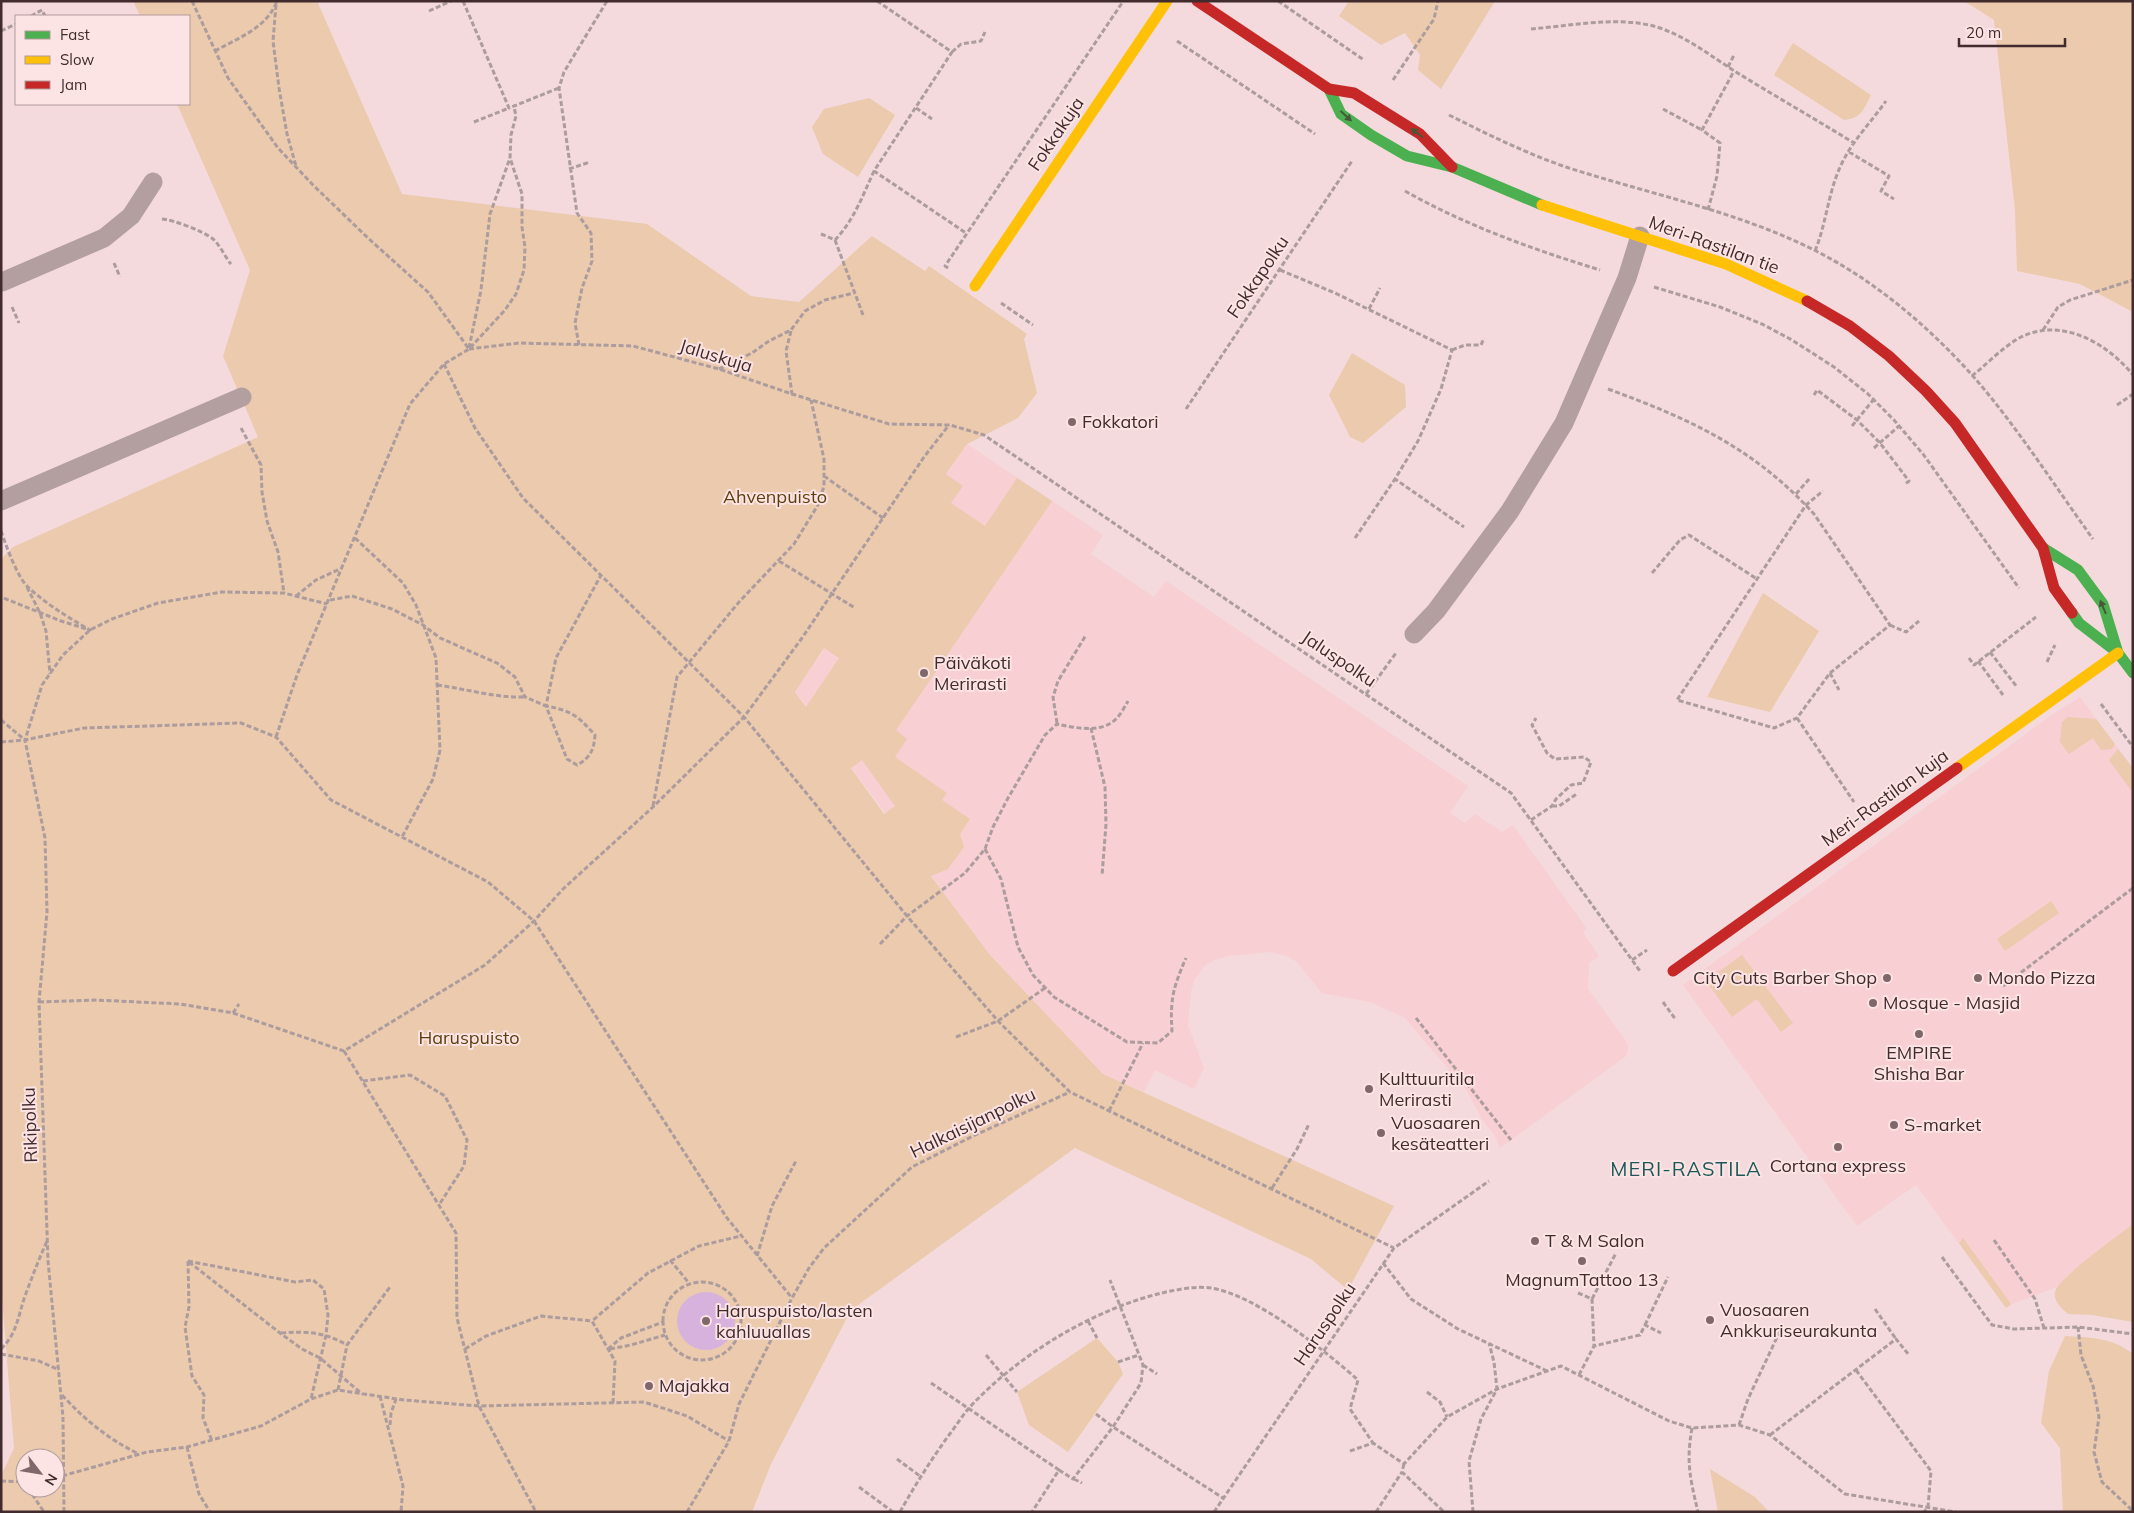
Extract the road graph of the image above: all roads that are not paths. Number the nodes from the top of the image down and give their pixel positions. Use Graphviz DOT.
graph roads {
  1 [pos="1167,1"];
  2 [pos="1197,1"];
  3 [pos="1329,89"];
  4 [pos="1452,167"];
  5 [pos="153,182"];
  6 [pos="1640,236"];
  7 [pos="2,282"];
  8 [pos="975,286"];
  9 [pos="235,399"];
  10 [pos="1,501"];
  11 [pos="2043,548"];
  12 [pos="1414,634"];
  13 [pos="2118,653"];
  14 [pos="2133,673"];
  15 [pos="1673,971"];
  1 -- 8 [label="street, Fokkakuja"];
  2 -- 3 [label="street, Meri-Rastilan tie"];
  4 -- 3 [label="street, Meri-Rastilan tie, one-way"];
  3 -- 4 [label="street, Meri-Rastilan tie, one-way"];
  4 -- 6 [label="street, Meri-Rastilan tie"];
  5 -- 7 [label="lane"];
  6 -- 11 [label="street, Meri-Rastilan tie"];
  6 -- 12 [label="lane"];
  9 -- 10 [label="lane"];
  11 -- 13 [label="street, Meri-Rastilan tie"];
  13 -- 11 [label="street, Meri-Rastilan tie, one-way"];
  13 -- 14 [label="street, Meri-Rastilan tie"];
  13 -- 15 [label="street, Meri-Rastilan kuja"];
}
